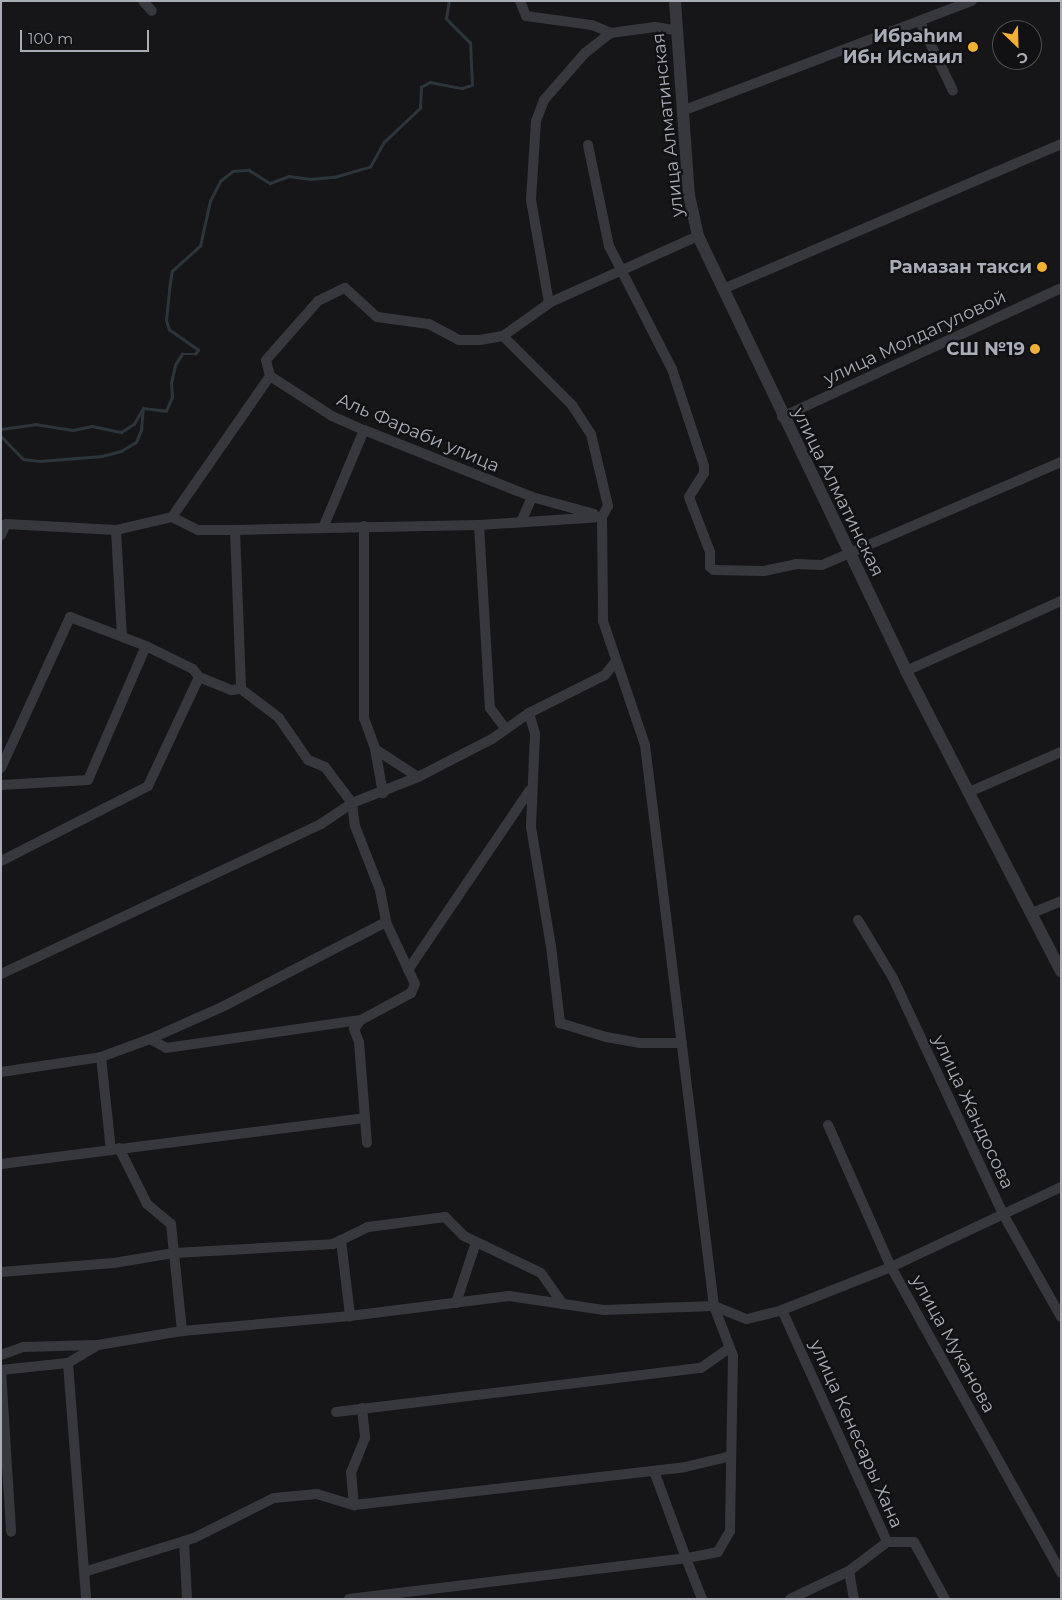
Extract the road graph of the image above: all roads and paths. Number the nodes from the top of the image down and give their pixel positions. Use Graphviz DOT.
graph roads {
  1 [pos="143,1"];
  2 [pos="520,1"];
  3 [pos="675,1"];
  4 [pos="972,1"];
  5 [pos="152,11"];
  6 [pos="920,22"];
  7 [pos="675,30"];
  8 [pos="611,33"];
  9 [pos="953,91"];
  10 [pos="682,111"];
  11 [pos="1061,144"];
  12 [pos="588,145"];
  13 [pos="698,236"];
  14 [pos="620,271"];
  15 [pos="1061,288"];
  16 [pos="723,289"];
  17 [pos="549,304"];
  18 [pos="503,336"];
  19 [pos="270,376"];
  20 [pos="782,417"];
  21 [pos="364,430"];
  22 [pos="1061,462"];
  23 [pos="532,497"];
  24 [pos="172,517"];
  25 [pos="602,517"];
  26 [pos="521,522"];
  27 [pos="479,525"];
  28 [pos="364,526"];
  29 [pos="323,528"];
  30 [pos="116,530"];
  31 [pos="235,530"];
  32 [pos="1,535"];
  33 [pos="848,553"];
  34 [pos="1061,601"];
  35 [pos="122,636"];
  36 [pos="146,646"];
  37 [pos="616,661"];
  38 [pos="906,671"];
  39 [pos="200,677"];
  40 [pos="241,689"];
  41 [pos="530,713"];
  42 [pos="506,729"];
  43 [pos="375,748"];
  44 [pos="1061,752"];
  45 [pos="1,768"];
  46 [pos="418,777"];
  47 [pos="1,785"];
  48 [pos="530,790"];
  49 [pos="969,792"];
  50 [pos="383,793"];
  51 [pos="352,803"];
  52 [pos="1,861"];
  53 [pos="1061,901"];
  54 [pos="1032,913"];
  55 [pos="858,920"];
  56 [pos="386,922"];
  57 [pos="408,970"];
  58 [pos="2,971"];
  59 [pos="1061,971"];
  60 [pos="361,1020"];
  61 [pos="150,1039"];
  62 [pos="682,1043"];
  63 [pos="101,1057"];
  64 [pos="1,1072"];
  65 [pos="364,1118"];
  66 [pos="828,1125"];
  67 [pos="367,1143"];
  68 [pos="115,1149"];
  69 [pos="1,1164"];
  70 [pos="1061,1187"];
  71 [pos="1003,1214"];
  72 [pos="341,1240"];
  73 [pos="476,1242"];
  74 [pos="174,1253"];
  75 [pos="891,1267"];
  76 [pos="1,1272"];
  77 [pos="456,1302"];
  78 [pos="563,1304"];
  79 [pos="714,1306"];
  80 [pos="782,1310"];
  81 [pos="350,1316"];
  82 [pos="1061,1316"];
  83 [pos="182,1330"];
  84 [pos="98,1345"];
  85 [pos="730,1348"];
  86 [pos="1,1355"];
  87 [pos="68,1363"];
  88 [pos="1,1370"];
  89 [pos="362,1408"];
  90 [pos="336,1412"];
  91 [pos="731,1456"];
  92 [pos="654,1471"];
  93 [pos="354,1505"];
  94 [pos="11,1532"];
  95 [pos="184,1541"];
  96 [pos="887,1542"];
  97 [pos="686,1558"];
  98 [pos="849,1571"];
  99 [pos="84,1572"];
  100 [pos="1061,1574"];
  101 [pos="367,1597"];
  102 [pos="86,1599"];
  103 [pos="187,1599"];
  104 [pos="349,1599"];
  105 [pos="702,1599"];
  106 [pos="790,1599"];
  107 [pos="854,1599"];
  108 [pos="944,1599"];
  1 -- 5 [label="street"];
  2 -- 8 [label="street"];
  3 -- 7 [label="street, улица Алматинская"];
  4 -- 6 [label="street"];
  6 -- 9 [label="street"];
  6 -- 10 [label="street"];
  7 -- 8 [label="street"];
  7 -- 10 [label="street, улица Алматинская"];
  8 -- 17 [label="street"];
  10 -- 13 [label="street, улица Алматинская"];
  11 -- 16 [label="street"];
  12 -- 14 [label="street"];
  13 -- 14 [label="street"];
  13 -- 16 [label="street, улица Алматинская"];
  14 -- 17 [label="street"];
  14 -- 33 [label="street"];
  15 -- 20 [label="street, улица Молдагуловой"];
  16 -- 20 [label="street, улица Алматинская"];
  17 -- 18 [label="street"];
  18 -- 19 [label="street"];
  18 -- 25 [label="street"];
  19 -- 21 [label="street, Аль Фараби улица"];
  19 -- 24 [label="street"];
  20 -- 33 [label="street, улица Алматинская"];
  21 -- 23 [label="street, Аль Фараби улица"];
  21 -- 29 [label="street"];
  22 -- 33 [label="street"];
  23 -- 25 [label="street, Аль Фараби улица"];
  23 -- 26 [label="street"];
  24 -- 30 [label="street"];
  24 -- 31 [label="street"];
  25 -- 26 [label="street"];
  25 -- 37 [label="street"];
  26 -- 27 [label="street"];
  27 -- 28 [label="street"];
  27 -- 42 [label="street"];
  28 -- 29 [label="street"];
  28 -- 43 [label="street"];
  29 -- 31 [label="street"];
  30 -- 32 [label="street"];
  30 -- 35 [label="street"];
  31 -- 40 [label="street"];
  33 -- 38 [label="street, улица Алматинская"];
  34 -- 38 [label="street"];
  35 -- 36 [label="street"];
  35 -- 45 [label="street"];
  36 -- 39 [label="street"];
  36 -- 47 [label="street"];
  37 -- 41 [label="street"];
  37 -- 62 [label="street"];
  38 -- 49 [label="street, улица Алматинская"];
  39 -- 40 [label="street"];
  39 -- 52 [label="street"];
  40 -- 51 [label="street"];
  41 -- 42 [label="street"];
  41 -- 48 [label="street"];
  42 -- 46 [label="street"];
  43 -- 46 [label="street"];
  43 -- 50 [label="street"];
  44 -- 49 [label="street"];
  46 -- 50 [label="street"];
  48 -- 57 [label="street"];
  48 -- 62 [label="street"];
  49 -- 54 [label="street, улица Алматинская"];
  50 -- 51 [label="street"];
  51 -- 56 [label="street"];
  51 -- 58 [label="street"];
  53 -- 54 [label="street"];
  54 -- 59 [label="street, улица Алматинская"];
  55 -- 71 [label="street, улица Жандосова"];
  56 -- 57 [label="street"];
  56 -- 61 [label="street"];
  57 -- 60 [label="street"];
  60 -- 61 [label="street"];
  60 -- 65 [label="street"];
  61 -- 63 [label="street"];
  62 -- 79 [label="street"];
  63 -- 64 [label="street"];
  63 -- 68 [label="street"];
  65 -- 67 [label="street"];
  65 -- 68 [label="street"];
  66 -- 75 [label="street, улица Муканова"];
  68 -- 69 [label="street"];
  68 -- 74 [label="street"];
  70 -- 71 [label="street"];
  71 -- 75 [label="street"];
  71 -- 82 [label="street, улица Жандосова"];
  72 -- 73 [label="street"];
  72 -- 74 [label="street"];
  72 -- 81 [label="street"];
  73 -- 77 [label="street"];
  73 -- 78 [label="street"];
  74 -- 76 [label="street"];
  74 -- 83 [label="street"];
  75 -- 80 [label="street"];
  75 -- 100 [label="street, улица Муканова"];
  77 -- 78 [label="street"];
  77 -- 81 [label="street"];
  78 -- 79 [label="street"];
  79 -- 80 [label="street"];
  79 -- 85 [label="street"];
  80 -- 96 [label="street, улица Кенесары Хана"];
  81 -- 83 [label="street"];
  83 -- 84 [label="street"];
  84 -- 86 [label="street"];
  84 -- 87 [label="street"];
  85 -- 89 [label="street"];
  85 -- 91 [label="street"];
  87 -- 88 [label="street"];
  87 -- 99 [label="street"];
  88 -- 94 [label="street"];
  89 -- 90 [label="street"];
  89 -- 93 [label="street"];
  91 -- 92 [label="street"];
  91 -- 97 [label="street"];
  92 -- 93 [label="street"];
  92 -- 97 [label="street"];
  93 -- 95 [label="street"];
  95 -- 99 [label="street"];
  95 -- 103 [label="street"];
  96 -- 98 [label="street"];
  96 -- 108 [label="street, улица Кенесары Хана"];
  97 -- 101 [label="street"];
  97 -- 105 [label="street"];
  98 -- 106 [label="street"];
  98 -- 107 [label="street"];
  99 -- 102 [label="street"];
  101 -- 104 [label="street"];
}
